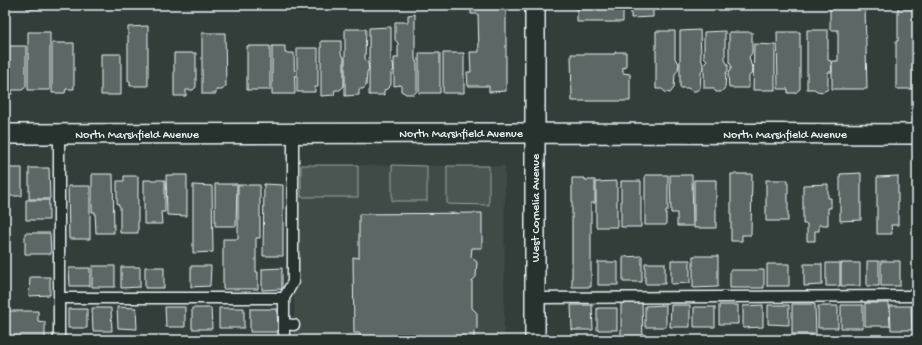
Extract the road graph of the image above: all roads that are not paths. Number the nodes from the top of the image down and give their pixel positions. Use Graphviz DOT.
graph roads {
  1 [pos="535,5"];
  2 [pos="293,133"];
  3 [pos="535,133"];
  4 [pos="5,134"];
  5 [pos="59,134"];
  6 [pos="917,134"];
  7 [pos="917,296"];
  8 [pos="59,298"];
  9 [pos="284,298"];
  10 [pos="535,298"];
  11 [pos="59,340"];
  12 [pos="284,340"];
  13 [pos="535,340"];
  1 -- 3 [label="street, West Cornelia Avenue"];
  2 -- 3 [label="street, North Marshfield Avenue"];
  2 -- 5 [label="street, North Marshfield Avenue"];
  2 -- 9 [label="lane"];
  3 -- 6 [label="street, North Marshfield Avenue"];
  3 -- 10 [label="street, West Cornelia Avenue"];
  4 -- 5 [label="street, North Marshfield Avenue"];
  5 -- 8 [label="lane"];
  7 -- 10 [label="lane"];
  8 -- 9 [label="lane"];
  8 -- 11 [label="lane"];
  9 -- 12 [label="lane"];
  10 -- 13 [label="street, West Cornelia Avenue"];
}
